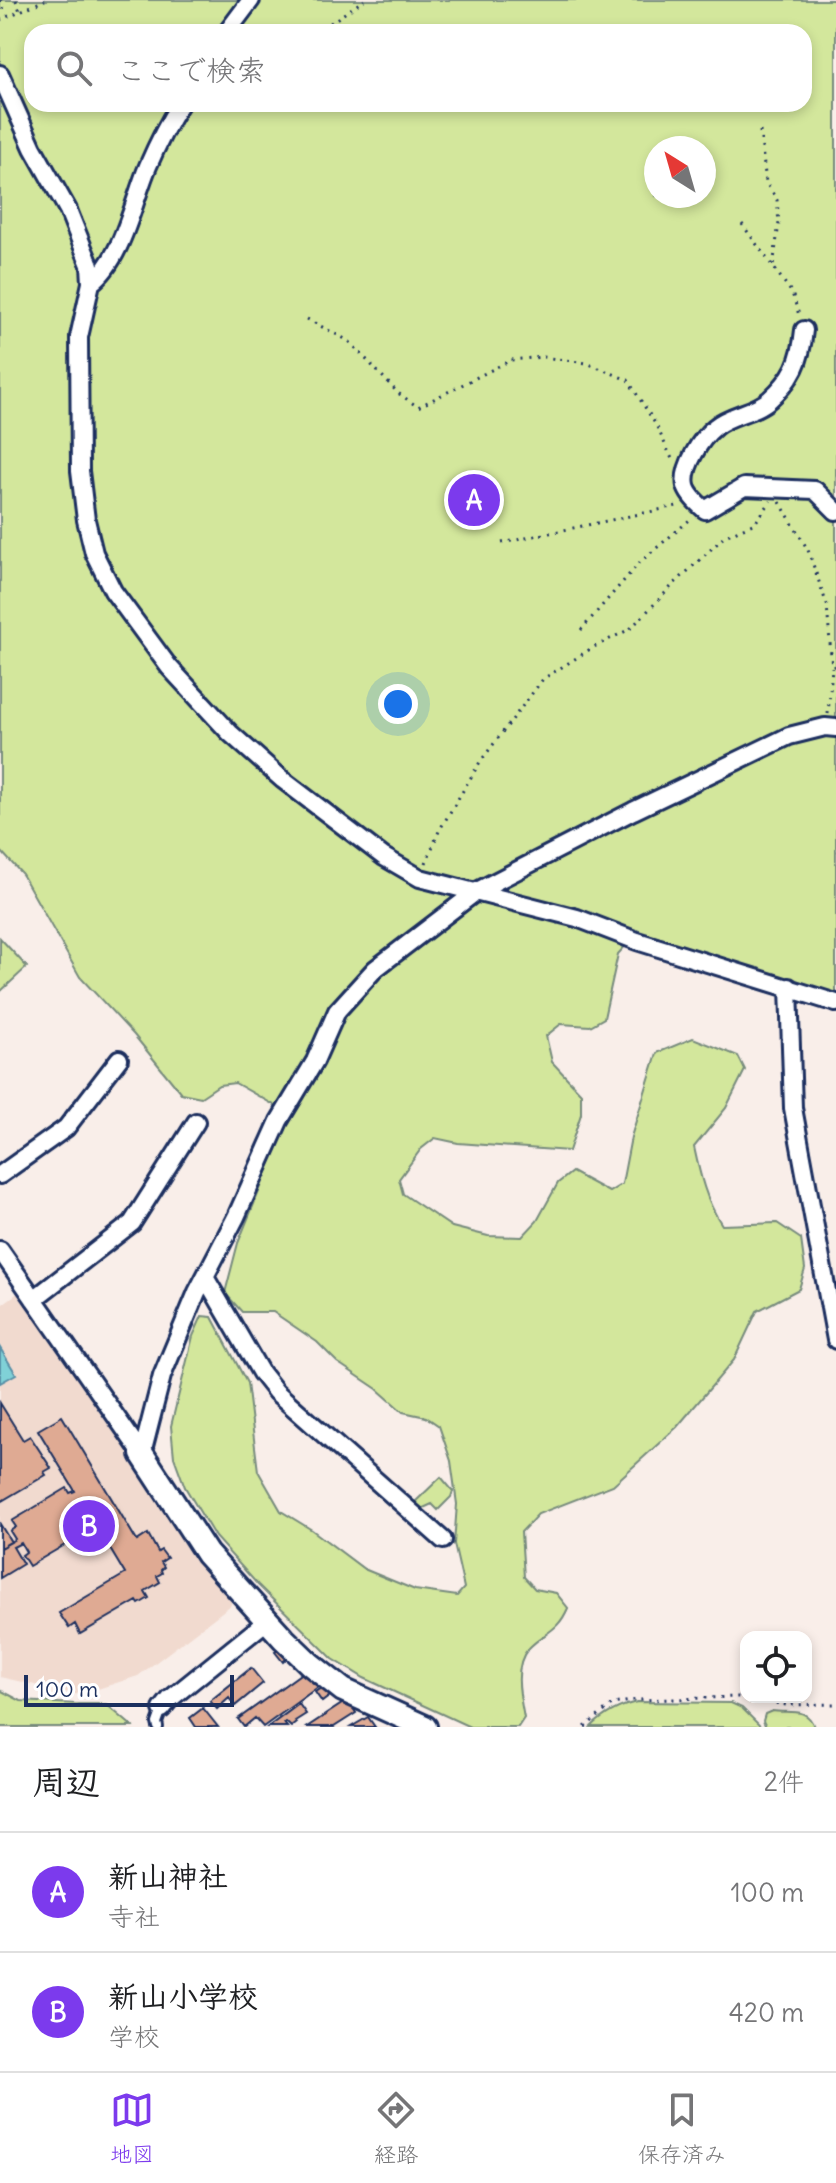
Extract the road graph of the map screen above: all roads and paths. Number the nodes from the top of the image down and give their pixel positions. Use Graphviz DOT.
graph roads {
  1 [pos="0,0"];
  2 [pos="16,0"];
  3 [pos="45,0"];
  4 [pos="251,0"];
  5 [pos="364,0"];
  6 [pos="39,1"];
  7 [pos="20,11"];
  8 [pos="7,17"];
  9 [pos="0,20"];
  10 [pos="233,24"];
  11 [pos="329,24"];
  12 [pos="0,74"];
  13 [pos="176,112"];
  14 [pos="760,131"];
  15 [pos="742,224"];
  16 [pos="773,267"];
  17 [pos="91,283"];
  18 [pos="307,319"];
  19 [pos="804,330"];
  20 [pos="674,462"];
  21 [pos="701,506"];
  22 [pos="836,511"];
  23 [pos="502,543"];
  24 [pos="581,630"];
  25 [pos="836,664"];
  26 [pos="832,668"];
  27 [pos="830,727"];
  28 [pos="420,878"];
  29 [pos="477,891"];
  30 [pos="789,987"];
  31 [pos="836,1003"];
  32 [pos="119,1059"];
  33 [pos="196,1122"];
  34 [pos="0,1175"];
  35 [pos="0,1250"];
  36 [pos="205,1277"];
  37 [pos="34,1299"];
  38 [pos="836,1340"];
  39 [pos="142,1454"];
  40 [pos="443,1540"];
  41 [pos="268,1620"];
  42 [pos="836,1704"];
  43 [pos="162,1709"];
  44 [pos="158,1727"];
  45 [pos="425,1727"];
  46 [pos="585,1727"];
  1 -- 8 [label="path"];
  2 -- 7 [label="path"];
  3 -- 6 [label="path"];
  4 -- 10 [label="street"];
  5 -- 11 [label="path"];
  6 -- 7 [label="path"];
  7 -- 8 [label="path"];
  8 -- 9 [label="path"];
  12 -- 17 [label="street"];
  13 -- 17 [label="street"];
  14 -- 16 [label="path"];
  15 -- 16 [label="path"];
  16 -- 19 [label="path"];
  17 -- 28 [label="street"];
  18 -- 20 [label="path"];
  19 -- 21 [label="street"];
  21 -- 22 [label="street"];
  21 -- 23 [label="path"];
  21 -- 24 [label="path"];
  25 -- 26 [label="path"];
  26 -- 27 [label="path"];
  26 -- 28 [label="path"];
  27 -- 29 [label="street"];
  28 -- 29 [label="street"];
  29 -- 30 [label="street"];
  29 -- 36 [label="street"];
  30 -- 31 [label="street"];
  30 -- 38 [label="street"];
  32 -- 34 [label="street"];
  33 -- 37 [label="street"];
  35 -- 37 [label="street"];
  36 -- 39 [label="street"];
  36 -- 40 [label="street"];
  37 -- 39 [label="street"];
  39 -- 41 [label="street"];
  41 -- 43 [label="street"];
  41 -- 45 [label="street"];
  42 -- 46 [label="path"];
  43 -- 44 [label="lane"];
}
